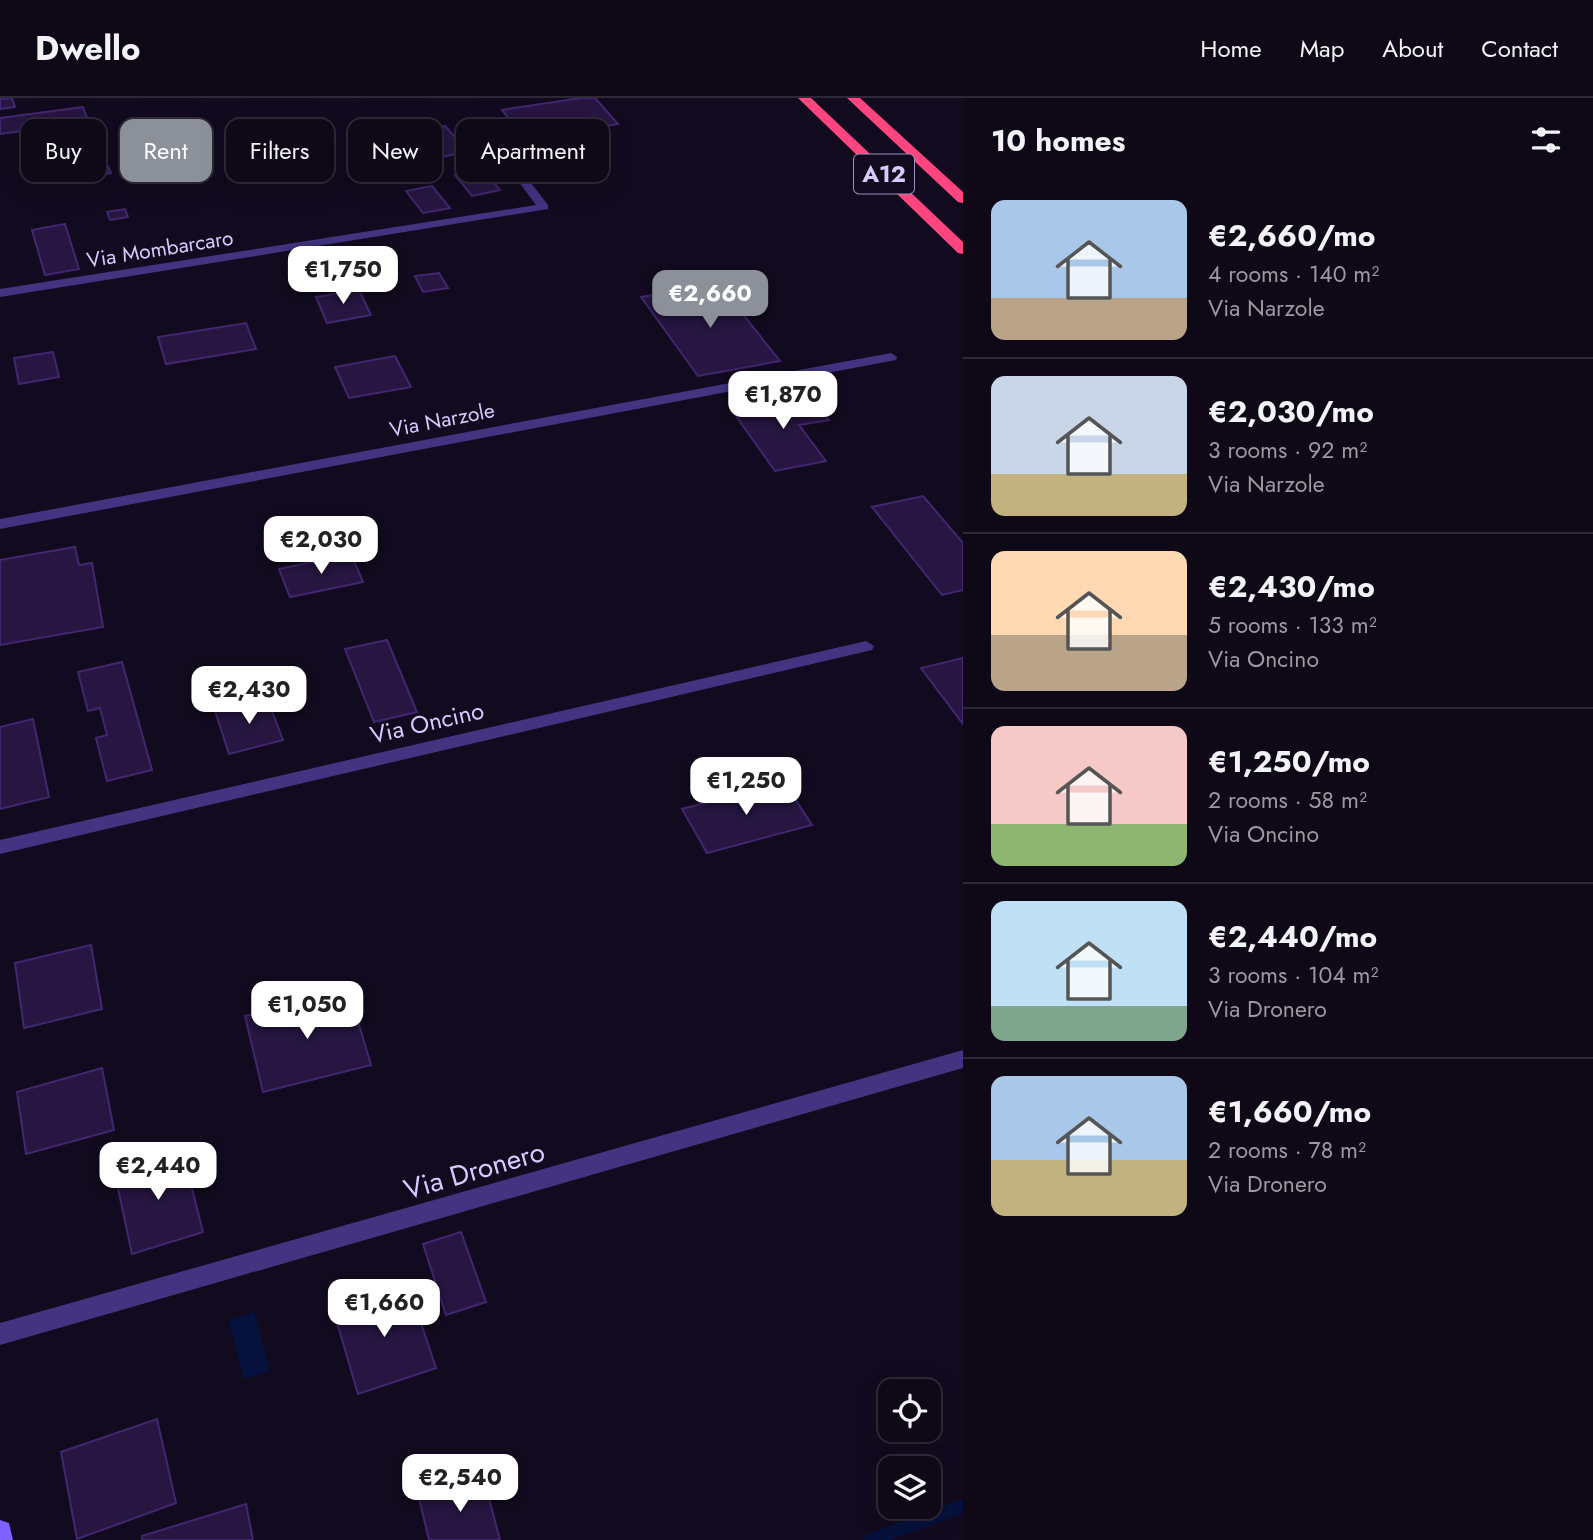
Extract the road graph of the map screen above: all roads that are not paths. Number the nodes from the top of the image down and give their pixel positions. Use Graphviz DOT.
graph roads {
  1 [pos="804,98"];
  2 [pos="852,98"];
  3 [pos="525,182"];
  4 [pos="963,198"];
  5 [pos="963,250"];
  6 [pos="0,293"];
  7 [pos="891,358"];
  8 [pos="0,524"];
  9 [pos="866,646"];
  10 [pos="0,847"];
  11 [pos="963,1059"];
  12 [pos="0,1334"];
  13 [pos="0,1532"];
  14 [pos="1,1540"];
  1 -- 5 [label="highway, A12"];
  2 -- 4 [label="highway, A12"];
  3 -- 6 [label="street, Via Mombarcaro"];
  7 -- 8 [label="street, Via Narzole"];
  9 -- 10 [label="street, Via Oncino"];
  11 -- 12 [label="street, Via Dronero"];
  13 -- 14 [label="street"];
}
